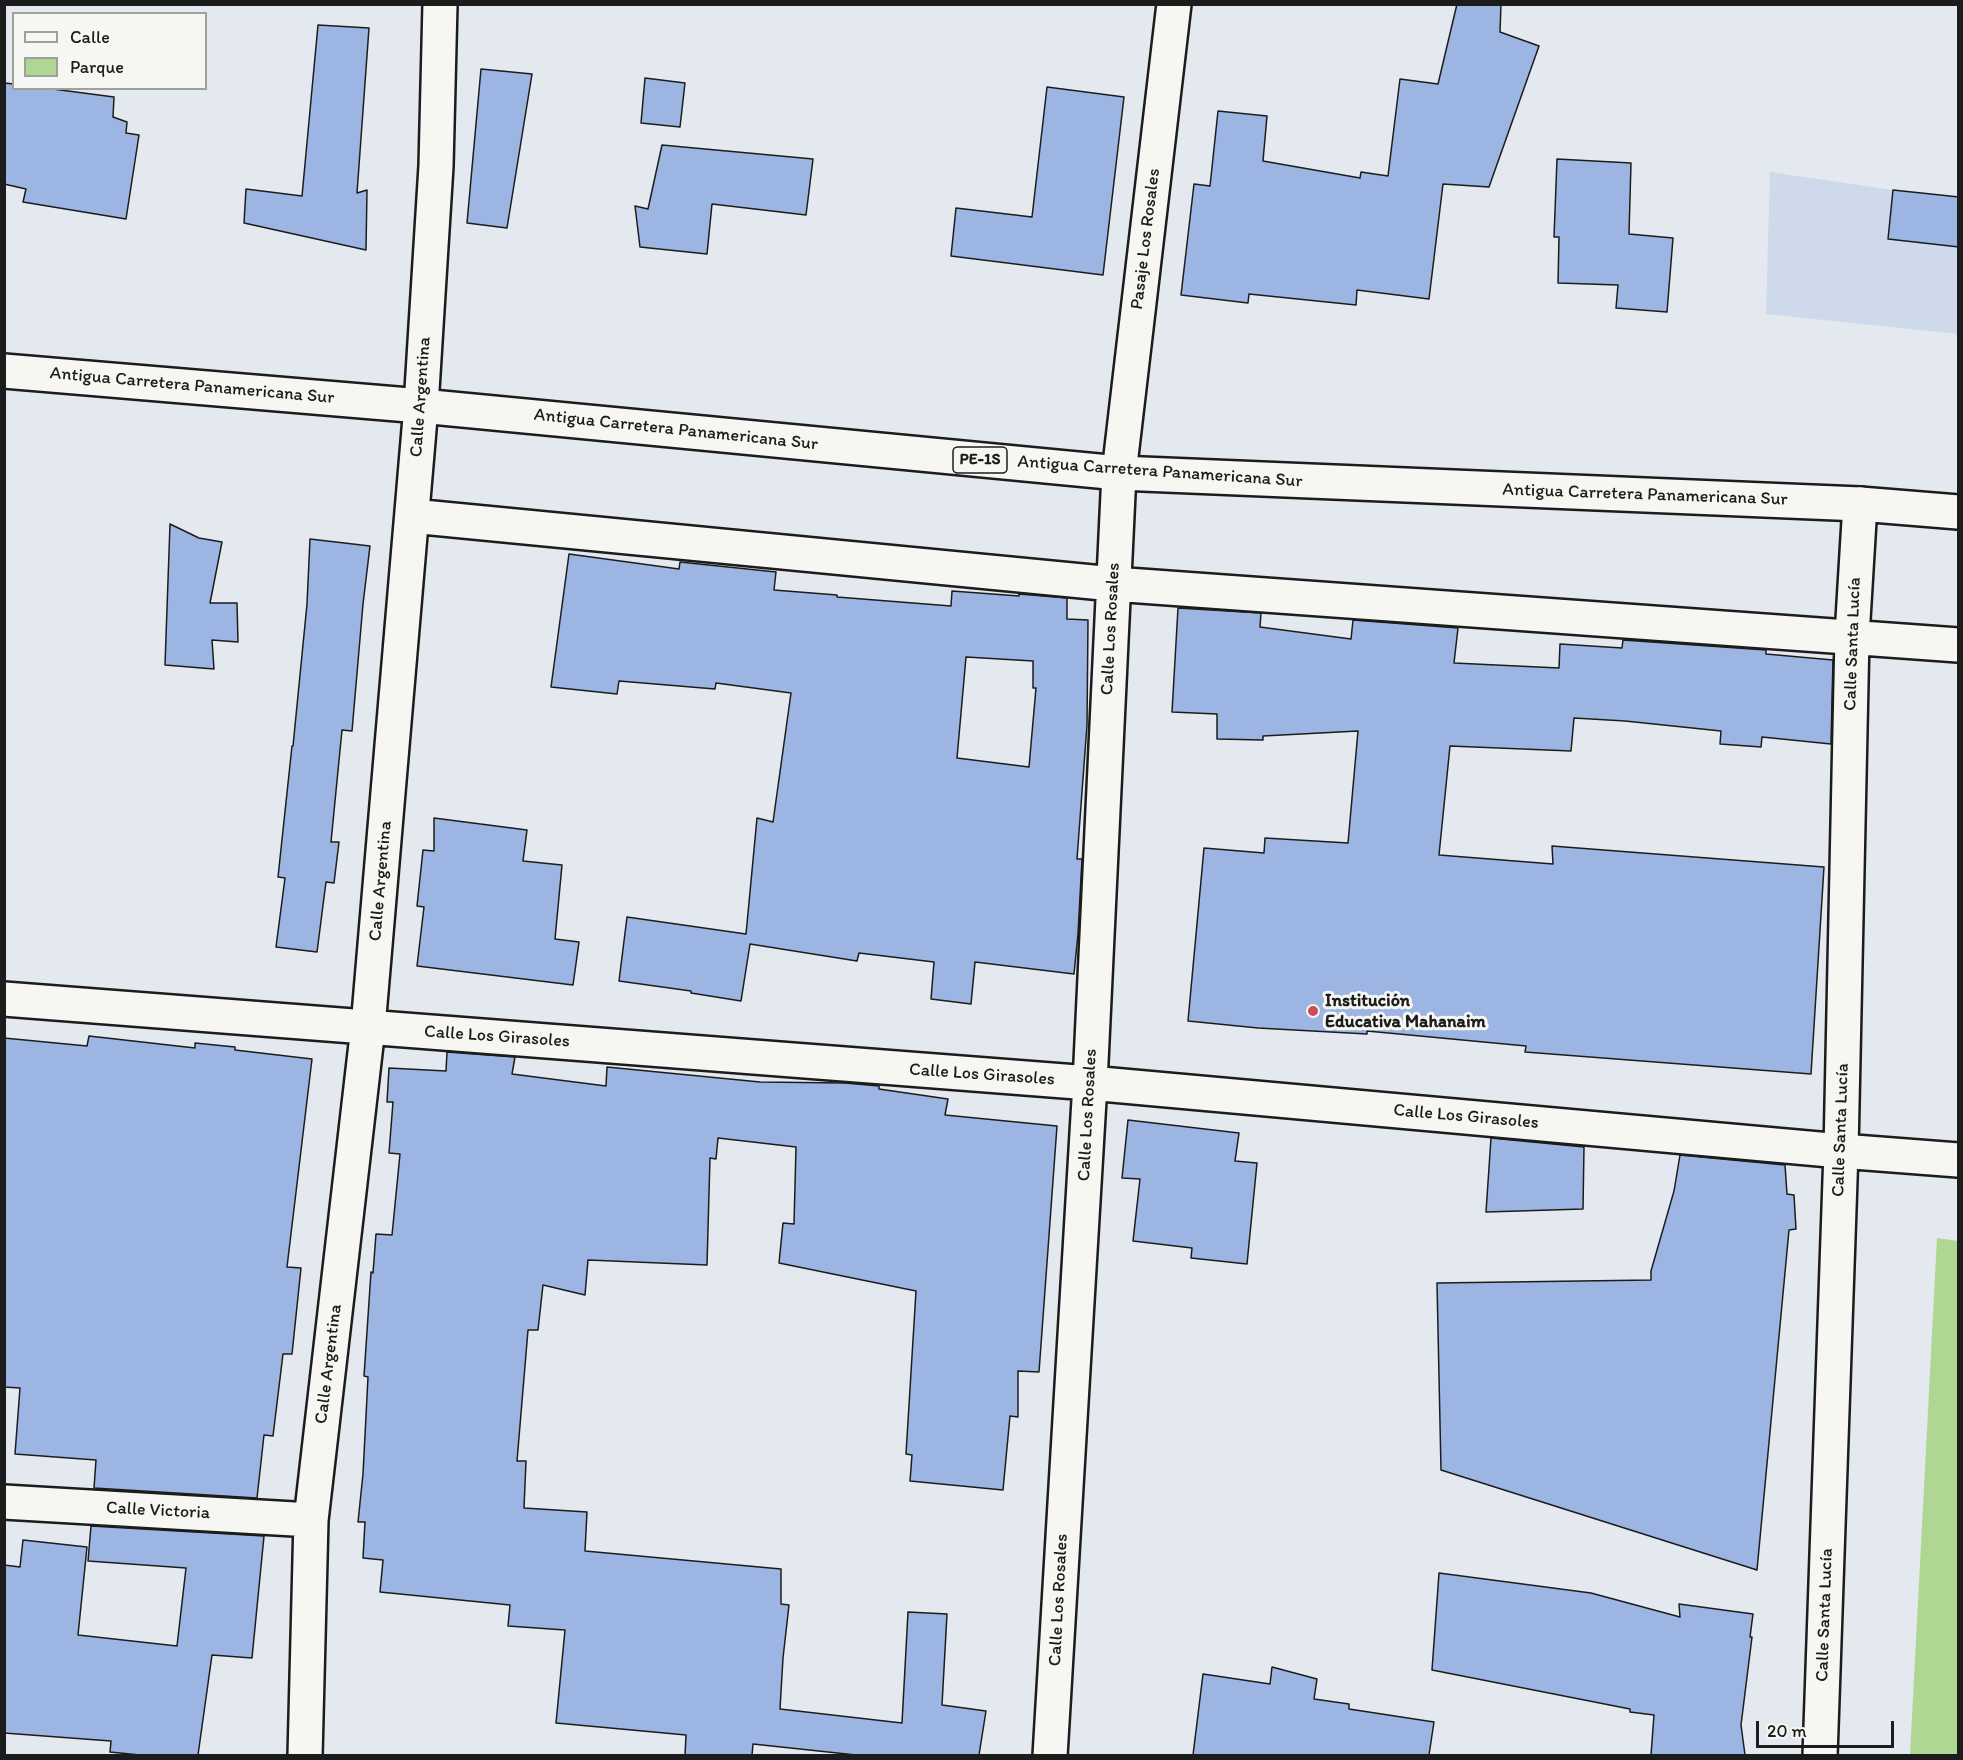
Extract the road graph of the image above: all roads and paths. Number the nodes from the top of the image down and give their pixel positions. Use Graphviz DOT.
graph roads {
  1 [pos="440,4"];
  2 [pos="1173,4"];
  3 [pos="4,371"];
  4 [pos="421,406"];
  5 [pos="1119,473"];
  6 [pos="1860,504"];
  7 [pos="1959,512"];
  8 [pos="412,516"];
  9 [pos="1113,584"];
  10 [pos="1852,636"];
  11 [pos="1959,645"];
  12 [pos="4,999"];
  13 [pos="368,1027"];
  14 [pos="1090,1083"];
  15 [pos="1841,1151"];
  16 [pos="1959,1160"];
  17 [pos="4,1502"];
  18 [pos="311,1520"];
  19 [pos="305,1755"];
  20 [pos="1050,1755"];
  21 [pos="1820,1755"];
  1 -- 4 [label="main road, Calle Argentina"];
  2 -- 5 [label="main road, Pasaje Los Rosales"];
  3 -- 4 [label="main road, Antigua Carretera Panamericana Sur / PE-1S"];
  4 -- 5 [label="main road, Antigua Carretera Panamericana Sur / PE-1S"];
  4 -- 8 [label="main road, Calle Argentina"];
  5 -- 6 [label="main road, Antigua Carretera Panamericana Sur / PE-1S"];
  5 -- 9 [label="main road, Calle Los Rosales"];
  6 -- 7 [label="main road, Antigua Carretera Panamericana Sur / PE-1S"];
  6 -- 10 [label="main road, Calle Santa Lucía"];
  8 -- 9 [label="main road"];
  8 -- 13 [label="main road, Calle Argentina"];
  9 -- 10 [label="main road"];
  9 -- 14 [label="main road, Calle Los Rosales"];
  10 -- 11 [label="main road"];
  10 -- 15 [label="main road, Calle Santa Lucía"];
  12 -- 13 [label="main road, Calle Los Girasoles"];
  13 -- 14 [label="main road, Calle Los Girasoles"];
  13 -- 18 [label="main road, Calle Argentina"];
  14 -- 15 [label="main road, Calle Los Girasoles"];
  14 -- 20 [label="main road, Calle Los Rosales"];
  15 -- 16 [label="main road, Calle Los Girasoles"];
  15 -- 21 [label="main road, Calle Santa Lucía"];
  17 -- 18 [label="main road, Calle Victoria"];
  18 -- 19 [label="main road, Calle Argentina"];
}
